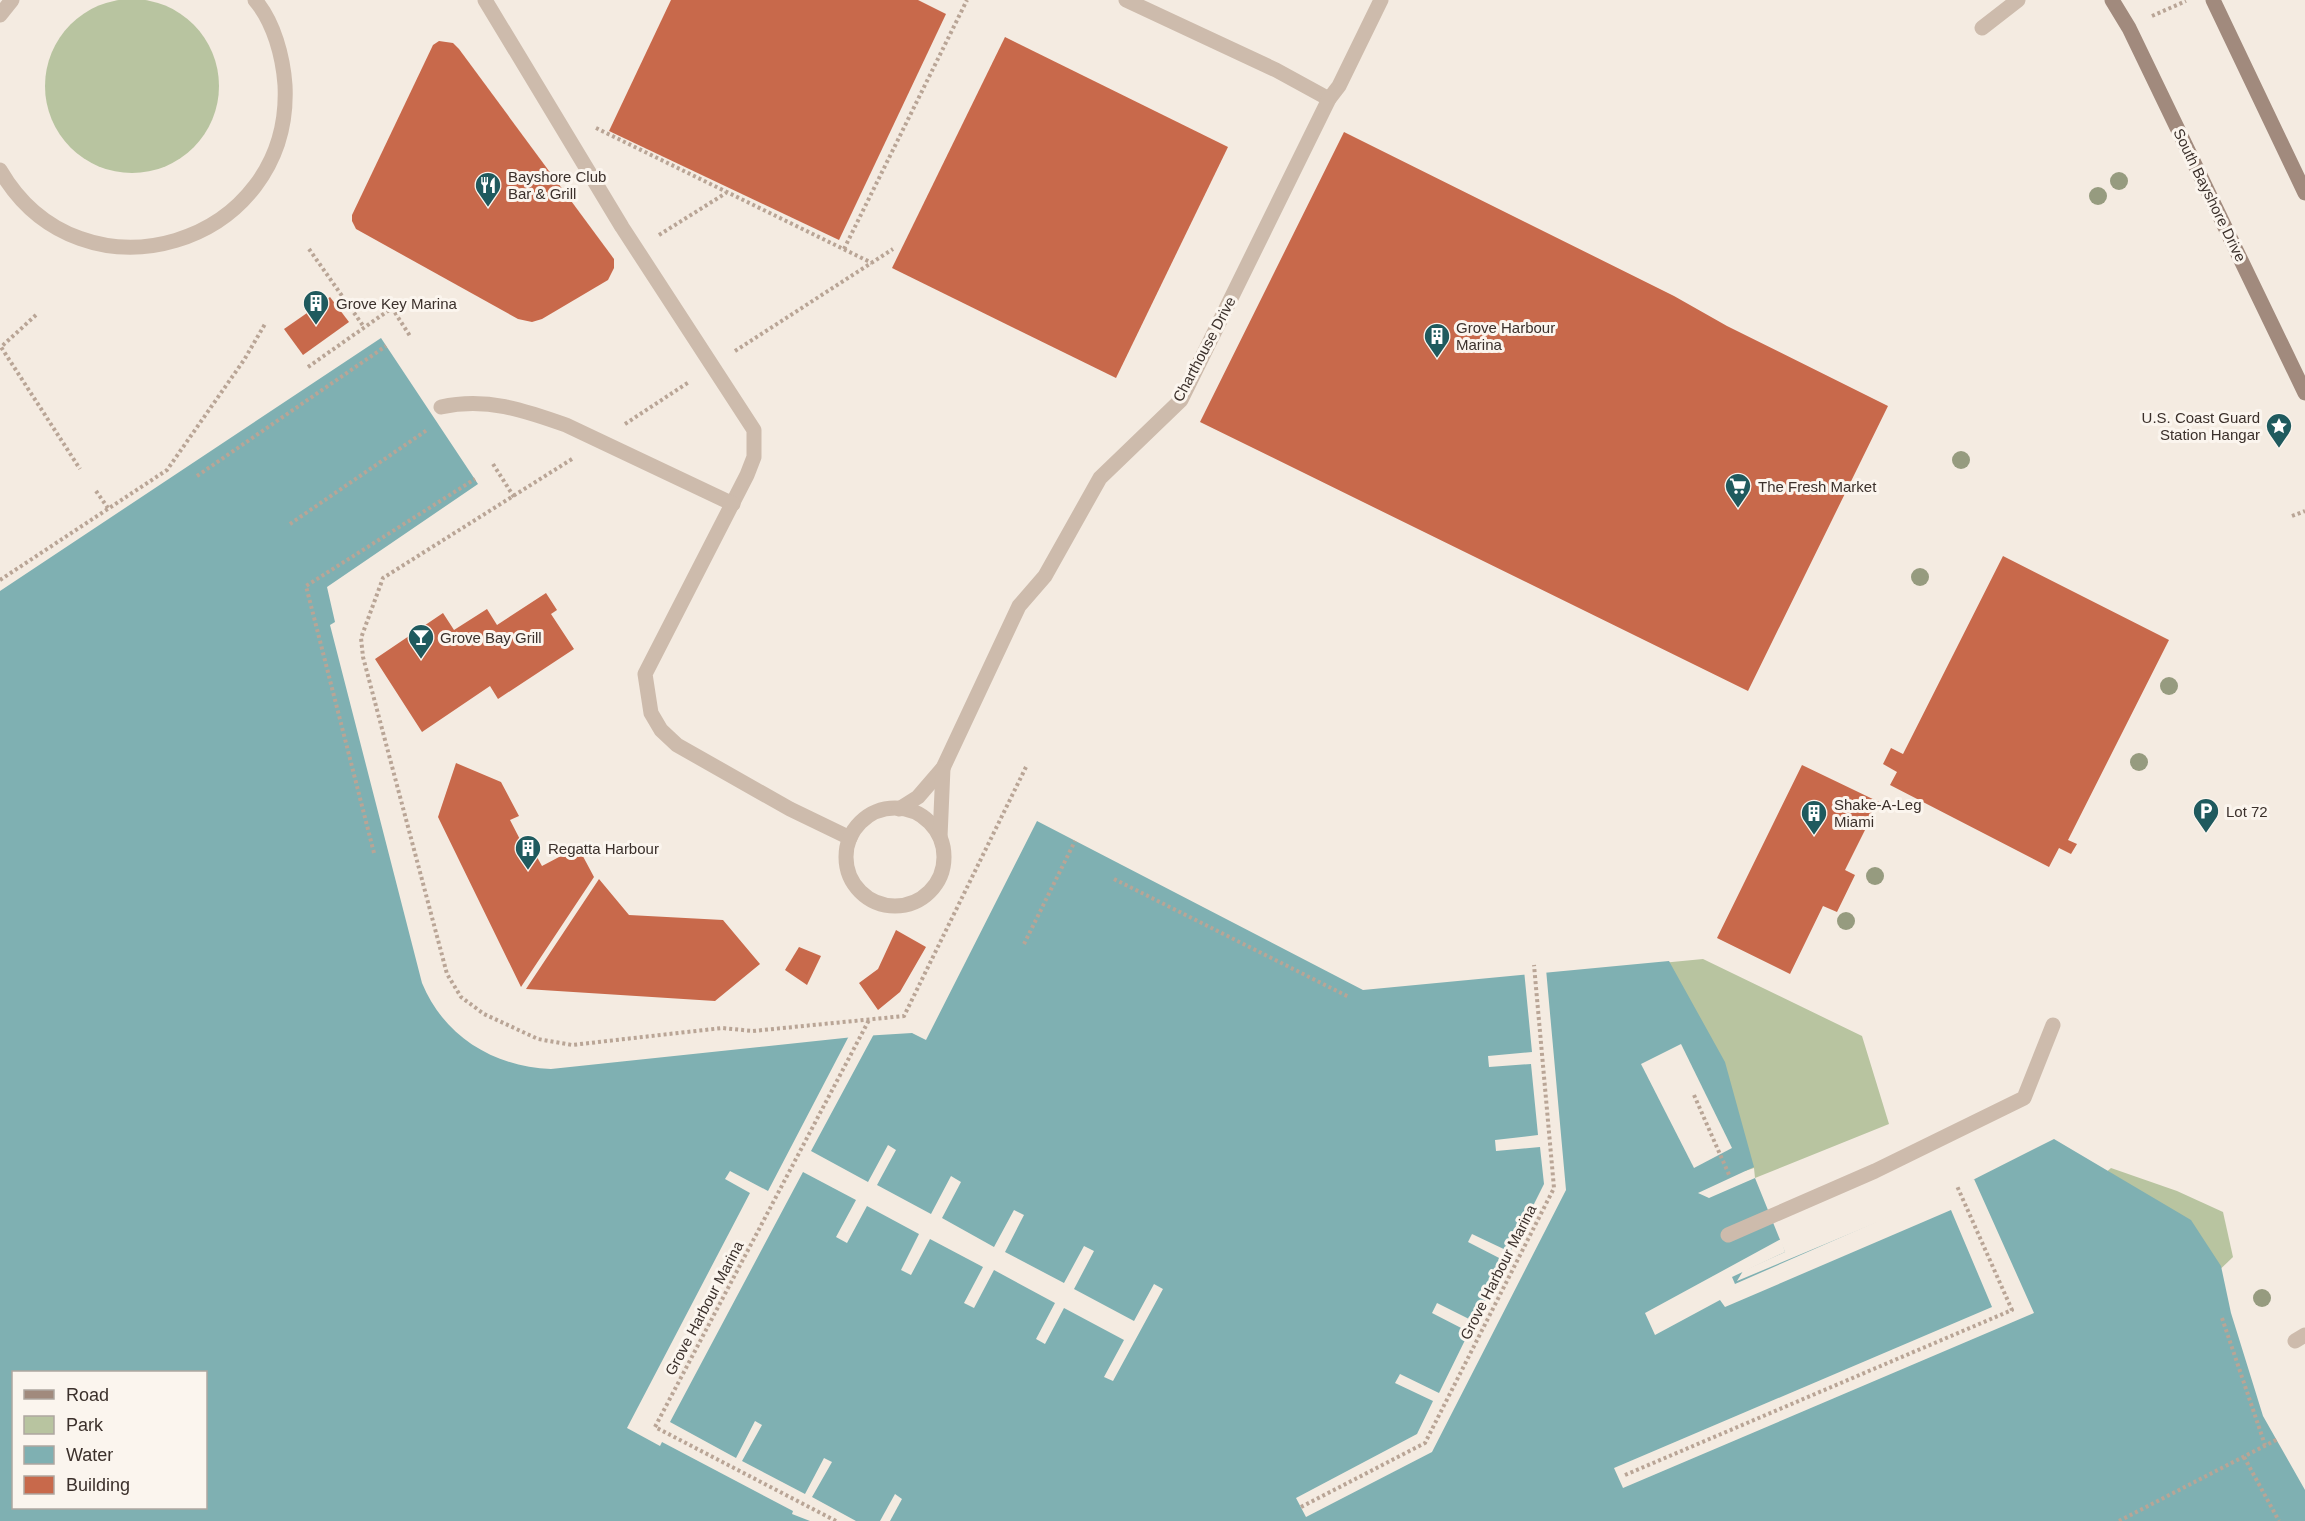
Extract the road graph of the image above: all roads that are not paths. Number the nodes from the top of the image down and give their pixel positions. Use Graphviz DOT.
graph roads {
  1 [pos="12,0"];
  2 [pos="485,0"];
  3 [pos="1126,0"];
  4 [pos="1381,0"];
  5 [pos="2018,0"];
  6 [pos="2112,0"];
  7 [pos="2213,0"];
  8 [pos="258,1"];
  9 [pos="0,15"];
  10 [pos="1982,28"];
  11 [pos="1329,99"];
  12 [pos="0,170"];
  13 [pos="2305,194"];
  14 [pos="2305,393"];
  15 [pos="441,407"];
  16 [pos="733,504"];
  17 [pos="943,768"];
  18 [pos="899,809"];
  19 [pos="850,838"];
  20 [pos="940,839"];
  21 [pos="2053,1025"];
  22 [pos="1728,1235"];
  1 -- 9 [label="street"];
  2 -- 16 [label="street"];
  3 -- 11 [label="street"];
  4 -- 11 [label="street, Charthouse Drive"];
  5 -- 10 [label="street"];
  6 -- 14 [label="main road, South Bayshore Drive"];
  7 -- 13 [label="main road"];
  8 -- 12 [label="street"];
  11 -- 17 [label="street, Charthouse Drive"];
  15 -- 16 [label="street"];
  16 -- 19 [label="street"];
  17 -- 18 [label="street, Charthouse Drive"];
  17 -- 20 [label="street, Charthouse Drive"];
  18 -- 19 [label="street"];
  18 -- 20 [label="street"];
  19 -- 20 [label="street"];
  21 -- 22 [label="street"];
}
